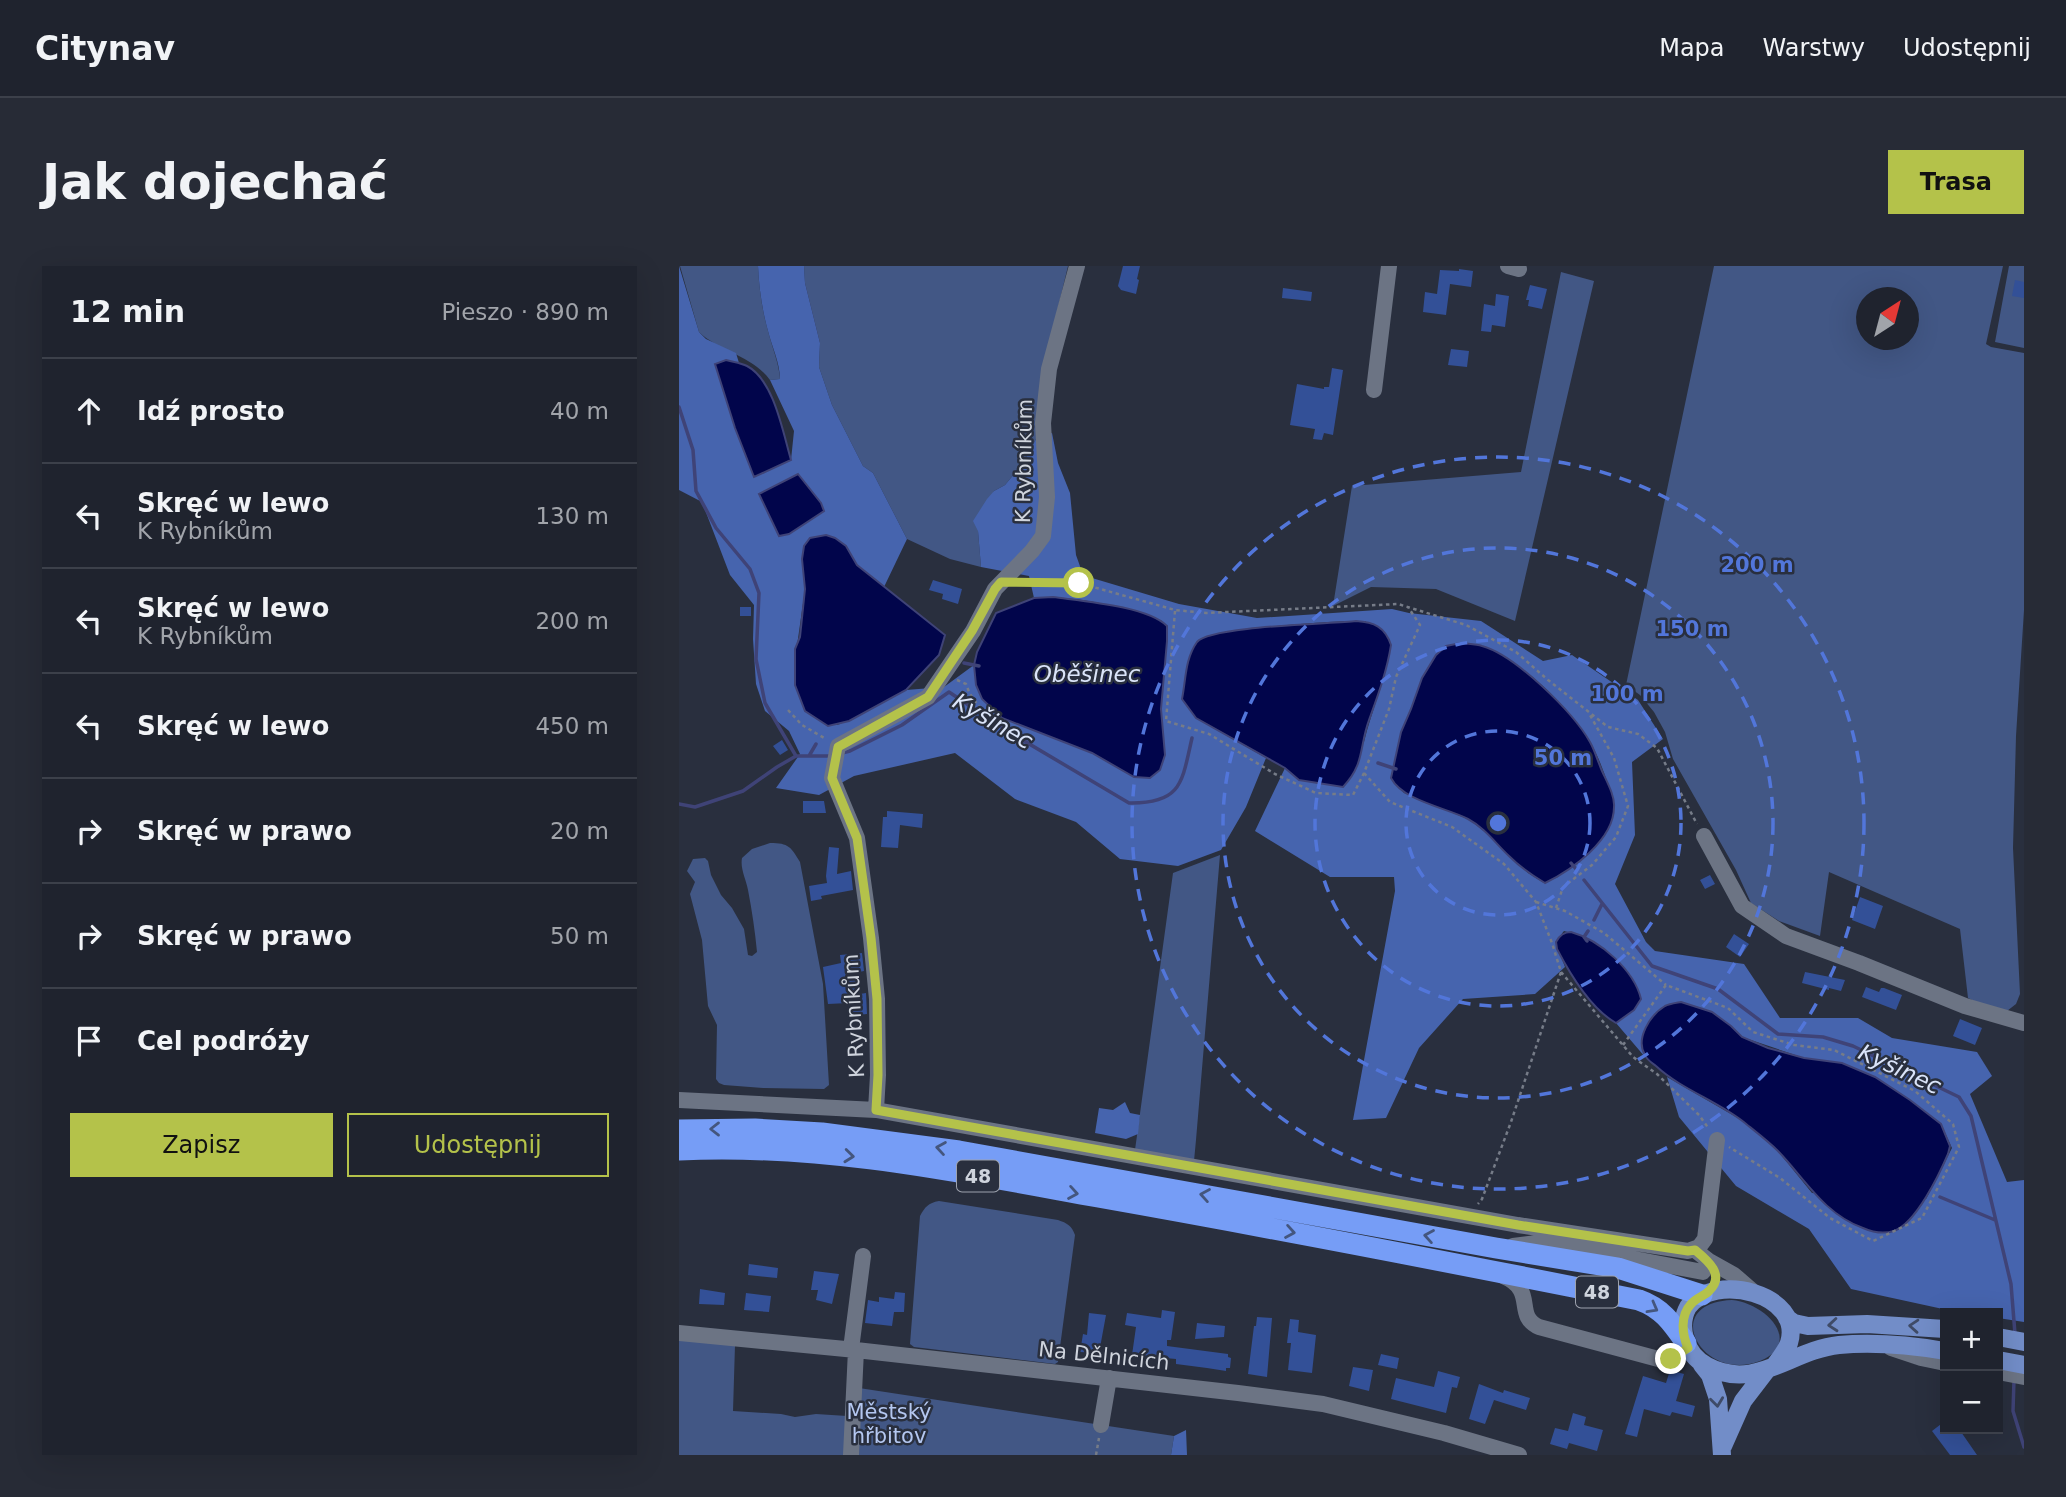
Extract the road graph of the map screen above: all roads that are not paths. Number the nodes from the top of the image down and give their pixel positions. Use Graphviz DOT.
graph roads {
  1 [pos="1077,266"];
  2 [pos="1389,266"];
  3 [pos="1374,390"];
  4 [pos="1704,836"];
  5 [pos="2024,1023"];
  6 [pos="679,1101"];
  7 [pos="876,1110"];
  8 [pos="679,1130"];
  9 [pos="1717,1140"];
  10 [pos="679,1150"];
  11 [pos="1496,1248"];
  12 [pos="1695,1250"];
  13 [pos="863,1256"];
  14 [pos="1706,1267"];
  15 [pos="1492,1271"];
  16 [pos="1568,1285"];
  17 [pos="1756,1294"];
  18 [pos="1704,1295"];
  19 [pos="1526,1303"];
  20 [pos="1787,1318"];
  21 [pos="1940,1329"];
  22 [pos="679,1333"];
  23 [pos="2003,1338"];
  24 [pos="2024,1342"];
  25 [pos="1687,1345"];
  26 [pos="1882,1345"];
  27 [pos="853,1349"];
  28 [pos="1940,1350"];
  29 [pos="2003,1361"];
  30 [pos="1940,1362"];
  31 [pos="1701,1363"];
  32 [pos="2024,1365"];
  33 [pos="1771,1368"];
  34 [pos="2003,1373"];
  35 [pos="2024,1377"];
  36 [pos="1109,1378"];
  37 [pos="1101,1425"];
  38 [pos="1723,1450"];
  39 [pos="851,1455"];
  40 [pos="1519,1455"];
  1 -- 7 [label="street, K Rybníkům"];
  2 -- 3 [label="street"];
  4 -- 5 [label="street"];
  6 -- 7 [label="street"];
  7 -- 12 [label="street"];
  11 -- 8 [label="highway, 48, one-way"];
  9 -- 12 [label="street"];
  10 -- 15 [label="highway, 48, one-way"];
  11 -- 14 [label="street"];
  11 -- 18 [label="highway, 48"];
  12 -- 14 [label="street"];
  13 -- 27 [label="street"];
  14 -- 17 [label="street"];
  14 -- 18 [label="street"];
  15 -- 16 [label="highway, 48"];
  15 -- 19 [label="street"];
  16 -- 19 [label="street"];
  16 -- 25 [label="highway, 48, one-way"];
  17 -- 18 [label="main road, 48"];
  17 -- 20 [label="main road"];
  18 -- 25 [label="main road"];
  19 -- 25 [label="street"];
  21 -- 20 [label="main road, one-way"];
  20 -- 33 [label="main road"];
  22 -- 27 [label="street, Na Dělnicích"];
  23 -- 24 [label="main road"];
  25 -- 31 [label="main road, 48"];
  26 -- 28 [label="main road, 48"];
  26 -- 30 [label="street"];
  26 -- 33 [label="main road, 48"];
  27 -- 36 [label="street, Na Dělnicích"];
  27 -- 39 [label="street"];
  29 -- 32 [label="main road"];
  31 -- 33 [label="main road, 48"];
  31 -- 38 [label="main road, one-way"];
  33 -- 38 [label="main road"];
  34 -- 35 [label="street"];
  36 -- 37 [label="street"];
  36 -- 40 [label="street, Na Dělnicích"];
}
